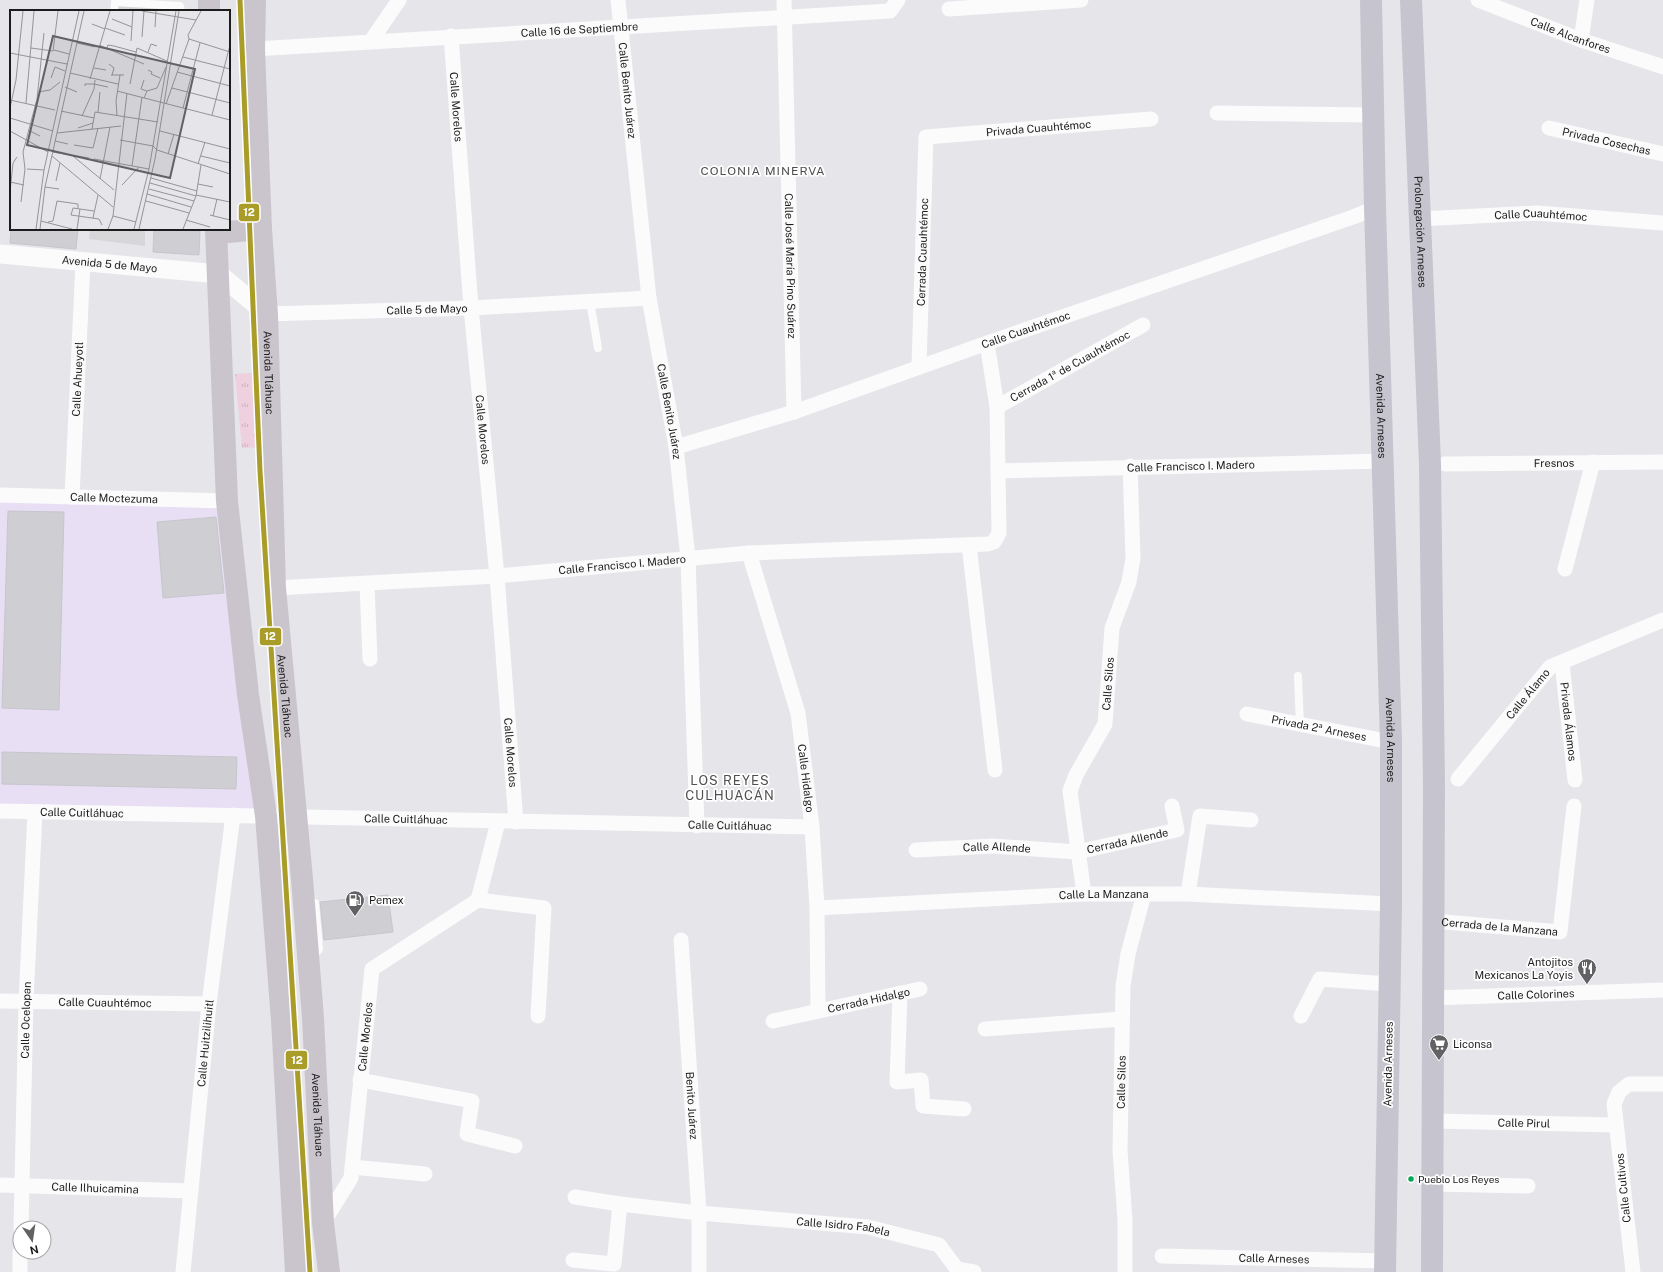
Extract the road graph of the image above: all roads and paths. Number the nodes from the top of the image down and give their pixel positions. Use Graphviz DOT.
graph roads {
  1 [pos="254,0"];
  2 [pos="399,0"];
  3 [pos="618,0"];
  4 [pos="784,0"];
  5 [pos="898,0"];
  6 [pos="1081,0"];
  7 [pos="1371,0"];
  8 [pos="1411,0"];
  9 [pos="1478,0"];
  10 [pos="1587,0"];
  11 [pos="949,9"];
  12 [pos="114,10"];
  13 [pos="181,10"];
  14 [pos="785,18"];
  15 [pos="621,26"];
  16 [pos="451,36"];
  17 [pos="1581,40"];
  18 [pos="372,41"];
  19 [pos="254,49"];
  20 [pos="1663,67"];
  21 [pos="1217,112"];
  22 [pos="1373,115"];
  23 [pos="1151,120"];
  24 [pos="1549,128"];
  25 [pos="926,137"];
  26 [pos="1663,154"];
  27 [pos="1375,208"];
  28 [pos="1419,219"];
  29 [pos="1663,223"];
  30 [pos="261,229"];
  31 [pos="216,231"];
  32 [pos="0,254"];
  33 [pos="83,262"];
  34 [pos="219,274"];
  35 [pos="649,298"];
  36 [pos="590,302"];
  37 [pos="471,308"];
  38 [pos="267,314"];
  39 [pos="1143,325"];
  40 [pos="987,343"];
  41 [pos="598,348"];
  42 [pos="919,367"];
  43 [pos="997,407"];
  44 [pos="794,412"];
  45 [pos="676,447"];
  46 [pos="1383,461"];
  47 [pos="1593,462"];
  48 [pos="1663,462"];
  49 [pos="1437,464"];
  50 [pos="1130,466"];
  51 [pos="998,471"];
  52 [pos="0,495"];
  53 [pos="72,497"];
  54 [pos="227,501"];
  55 [pos="969,545"];
  56 [pos="749,553"];
  57 [pos="688,558"];
  58 [pos="1565,569"];
  59 [pos="497,576"];
  60 [pos="366,584"];
  61 [pos="275,588"];
  62 [pos="1663,620"];
  63 [pos="370,659"];
  64 [pos="1562,662"];
  65 [pos="1298,676"];
  66 [pos="1247,714"];
  67 [pos="1300,725"];
  68 [pos="1391,742"];
  69 [pos="995,770"];
  70 [pos="1458,779"];
  71 [pos="1576,780"];
  72 [pos="1172,806"];
  73 [pos="1574,806"];
  74 [pos="0,811"];
  75 [pos="35,812"];
  76 [pos="233,815"];
  77 [pos="266,816"];
  78 [pos="296,817"];
  79 [pos="1252,820"];
  80 [pos="498,822"];
  81 [pos="516,822"];
  82 [pos="697,826"];
  83 [pos="812,827"];
  84 [pos="916,850"];
  85 [pos="1077,852"];
  86 [pos="1084,894"];
  87 [pos="1144,894"];
  88 [pos="1188,894"];
  89 [pos="478,900"];
  90 [pos="1391,904"];
  91 [pos="817,908"];
  92 [pos="1433,921"];
  93 [pos="681,940"];
  94 [pos="1390,984"];
  95 [pos="920,989"];
  96 [pos="1663,990"];
  97 [pos="900,993"];
  98 [pos="1433,998"];
  99 [pos="0,1001"];
  100 [pos="26,1002"];
  101 [pos="209,1004"];
  102 [pos="818,1011"];
  103 [pos="538,1016"];
  104 [pos="1301,1016"];
  105 [pos="313,1018"];
  106 [pos="1122,1019"];
  107 [pos="282,1020"];
  108 [pos="773,1021"];
  109 [pos="985,1029"];
  110 [pos="360,1080"];
  111 [pos="1663,1084"];
  112 [pos="964,1109"];
  113 [pos="1432,1121"];
  114 [pos="1616,1125"];
  115 [pos="515,1146"];
  116 [pos="352,1166"];
  117 [pos="425,1174"];
  118 [pos="1431,1184"];
  119 [pos="0,1185"];
  120 [pos="22,1185"];
  121 [pos="1528,1186"];
  122 [pos="191,1191"];
  123 [pos="575,1197"];
  124 [pos="620,1204"];
  125 [pos="699,1213"];
  126 [pos="21,1220"];
  127 [pos="323,1223"];
  128 [pos="1162,1256"];
  129 [pos="20,1260"];
  130 [pos="573,1260"];
  131 [pos="1385,1266"];
  132 [pos="20,1272"];
  133 [pos="183,1272"];
  134 [pos="296,1272"];
  135 [pos="329,1272"];
  136 [pos="699,1272"];
  137 [pos="974,1272"];
  138 [pos="1125,1272"];
  139 [pos="1432,1272"];
  140 [pos="1632,1272"];
  1 -- 19 [label="main road, Avenida Tláhuac"];
  2 -- 18 [label="street"];
  3 -- 15 [label="street, Calle Benito Juárez"];
  4 -- 14 [label="street, Calle José María Pino Suárez"];
  5 -- 14 [label="street, Calle 16 de Septiembre"];
  6 -- 11 [label="street"];
  7 -- 22 [label="main road"];
  8 -- 28 [label="main road, Prolongación Arneses"];
  9 -- 17 [label="street, Calle Alcanfores"];
  10 -- 17 [label="street"];
  12 -- 13 [label="lane"];
  14 -- 15 [label="street, Calle 16 de Septiembre"];
  14 -- 44 [label="street, Calle José María Pino Suárez"];
  15 -- 16 [label="street, Calle 16 de Septiembre"];
  15 -- 35 [label="street, Calle Benito Juárez"];
  16 -- 18 [label="street, Calle 16 de Septiembre"];
  16 -- 37 [label="street, Calle Morelos"];
  17 -- 20 [label="street, Calle Alcanfores"];
  18 -- 19 [label="street, Calle 16 de Septiembre"];
  19 -- 30 [label="main road, Avenida Tláhuac"];
  21 -- 22 [label="street"];
  22 -- 27 [label="main road"];
  23 -- 25 [label="street, Privada Cuauhtémoc"];
  24 -- 26 [label="street, Privada Cosechas"];
  25 -- 42 [label="street, Cerrada Cuauhtémoc"];
  27 -- 40 [label="street, Calle Cuauhtémoc"];
  27 -- 46 [label="main road, Avenida Arneses"];
  28 -- 29 [label="street, Calle Cuauhtémoc"];
  28 -- 49 [label="main road, Prolongación Arneses"];
  30 -- 31 [label="main road"];
  30 -- 38 [label="main road, Avenida Tláhuac"];
  31 -- 34 [label="main road"];
  32 -- 33 [label="street, Avenida 5 de Mayo"];
  33 -- 34 [label="street, Avenida 5 de Mayo"];
  33 -- 53 [label="street, Calle Ahueyotl"];
  34 -- 38 [label="street"];
  34 -- 54 [label="main road"];
  35 -- 36 [label="street, Calle 5 de Mayo"];
  35 -- 45 [label="street, Calle Benito Juárez"];
  36 -- 37 [label="street, Calle 5 de Mayo"];
  36 -- 41 [label="lane"];
  37 -- 38 [label="street, Calle 5 de Mayo"];
  37 -- 59 [label="street, Calle Morelos"];
  38 -- 61 [label="main road, Avenida Tláhuac"];
  39 -- 43 [label="street, Cerrada 1ª de Cuauhtémoc"];
  40 -- 42 [label="street, Calle Cuauhtémoc"];
  40 -- 43 [label="street, Calle Francisco I. Madero"];
  42 -- 44 [label="street, Calle Cuauhtémoc"];
  43 -- 51 [label="street, Calle Francisco I. Madero"];
  44 -- 45 [label="street, Calle Cuauhtémoc"];
  45 -- 57 [label="street, Calle Benito Juárez"];
  46 -- 50 [label="street, Calle Francisco I. Madero"];
  46 -- 68 [label="main road, Avenida Arneses"];
  47 -- 48 [label="street, Fresnos"];
  47 -- 49 [label="street, Fresnos"];
  47 -- 58 [label="street"];
  49 -- 92 [label="main road"];
  50 -- 51 [label="street, Calle Francisco I. Madero"];
  50 -- 85 [label="street, Calle Silos"];
  51 -- 55 [label="street, Calle Francisco I. Madero"];
  52 -- 53 [label="street, Calle Moctezuma"];
  53 -- 54 [label="street, Calle Moctezuma"];
  54 -- 77 [label="main road"];
  55 -- 56 [label="street, Calle Francisco I. Madero"];
  55 -- 69 [label="street"];
  56 -- 57 [label="street, Calle Francisco I. Madero"];
  56 -- 83 [label="street, Calle Hidalgo"];
  57 -- 59 [label="street, Calle Francisco I. Madero"];
  57 -- 82 [label="street, Calle Benito Juárez"];
  59 -- 60 [label="street, Calle Francisco I. Madero"];
  59 -- 81 [label="street, Calle Morelos"];
  60 -- 61 [label="street, Calle Francisco I. Madero"];
  60 -- 63 [label="street"];
  61 -- 78 [label="main road, Avenida Tláhuac"];
  62 -- 64 [label="street, Calle Álamo"];
  64 -- 70 [label="street, Calle Álamo"];
  64 -- 71 [label="street, Privada Álamos"];
  65 -- 67 [label="lane"];
  66 -- 67 [label="street, Privada 2ª Arneses"];
  67 -- 68 [label="street, Privada 2ª Arneses"];
  68 -- 90 [label="main road, Avenida Arneses"];
  72 -- 85 [label="street, Cerrada Allende"];
  73 -- 92 [label="street, Cerrada de la Manzana"];
  74 -- 75 [label="street, Calle Cuitláhuac"];
  75 -- 76 [label="street, Calle Cuitláhuac"];
  75 -- 100 [label="street, Calle Ocelopan"];
  76 -- 77 [label="street, Calle Cuitláhuac"];
  76 -- 101 [label="street, Calle Huitzilihuitl"];
  77 -- 78 [label="street, Calle Cuitláhuac"];
  77 -- 107 [label="main road"];
  78 -- 80 [label="street, Calle Cuitláhuac"];
  78 -- 105 [label="main road, Avenida Tláhuac"];
  79 -- 88 [label="street"];
  80 -- 81 [label="street, Calle Cuitláhuac"];
  80 -- 89 [label="street"];
  81 -- 82 [label="street, Calle Cuitláhuac"];
  82 -- 83 [label="street, Calle Cuitláhuac"];
  83 -- 91 [label="street, Calle Hidalgo"];
  84 -- 85 [label="street, Calle Allende"];
  85 -- 86 [label="street, Calle Silos"];
  86 -- 87 [label="street, Calle La Manzana"];
  86 -- 91 [label="street, Calle La Manzana"];
  87 -- 88 [label="street, Calle La Manzana"];
  87 -- 106 [label="street, Calle Silos"];
  88 -- 90 [label="street, Calle La Manzana"];
  89 -- 103 [label="street"];
  89 -- 110 [label="street, Calle Morelos"];
  90 -- 94 [label="main road, Avenida Arneses"];
  91 -- 102 [label="street, Calle Hidalgo"];
  92 -- 98 [label="main road"];
  93 -- 125 [label="street, Benito Juárez"];
  94 -- 104 [label="street"];
  94 -- 131 [label="main road, Avenida Arneses"];
  95 -- 97 [label="street, Cerrada Hidalgo"];
  96 -- 98 [label="street, Calle Colorines"];
  97 -- 102 [label="street, Cerrada Hidalgo"];
  97 -- 112 [label="street"];
  98 -- 113 [label="main road"];
  99 -- 100 [label="street, Calle Cuauhtémoc"];
  100 -- 101 [label="street, Calle Cuauhtémoc"];
  100 -- 120 [label="street, Calle Ocelopan"];
  101 -- 122 [label="street, Calle Huitzilihuitl"];
  102 -- 108 [label="street, Cerrada Hidalgo"];
  105 -- 107 [label="main road"];
  105 -- 127 [label="main road, Avenida Tláhuac"];
  106 -- 109 [label="street"];
  106 -- 138 [label="street, Calle Silos"];
  107 -- 134 [label="main road"];
  110 -- 115 [label="street"];
  110 -- 116 [label="street, Calle Morelos"];
  111 -- 114 [label="street, Calle Cultivos"];
  113 -- 114 [label="street, Calle Pirul"];
  113 -- 118 [label="main road"];
  114 -- 140 [label="street, Calle Cultivos"];
  116 -- 117 [label="street"];
  116 -- 127 [label="street, Calle Morelos"];
  118 -- 121 [label="street"];
  118 -- 139 [label="main road"];
  119 -- 120 [label="street, Calle Ilhuicamina"];
  120 -- 122 [label="street, Calle Ilhuicamina"];
  120 -- 126 [label="street, Calle Ocelopan"];
  122 -- 133 [label="street, Calle Huitzilihuitl"];
  123 -- 124 [label="street, Calle Isidro Fabela"];
  124 -- 125 [label="street, Calle Isidro Fabela"];
  124 -- 130 [label="street"];
  125 -- 136 [label="street, Benito Juárez"];
  125 -- 137 [label="street, Calle Isidro Fabela"];
  127 -- 135 [label="main road, Avenida Tláhuac"];
  128 -- 131 [label="street, Calle Arneses"];
  129 -- 132 [label="street"];
}
